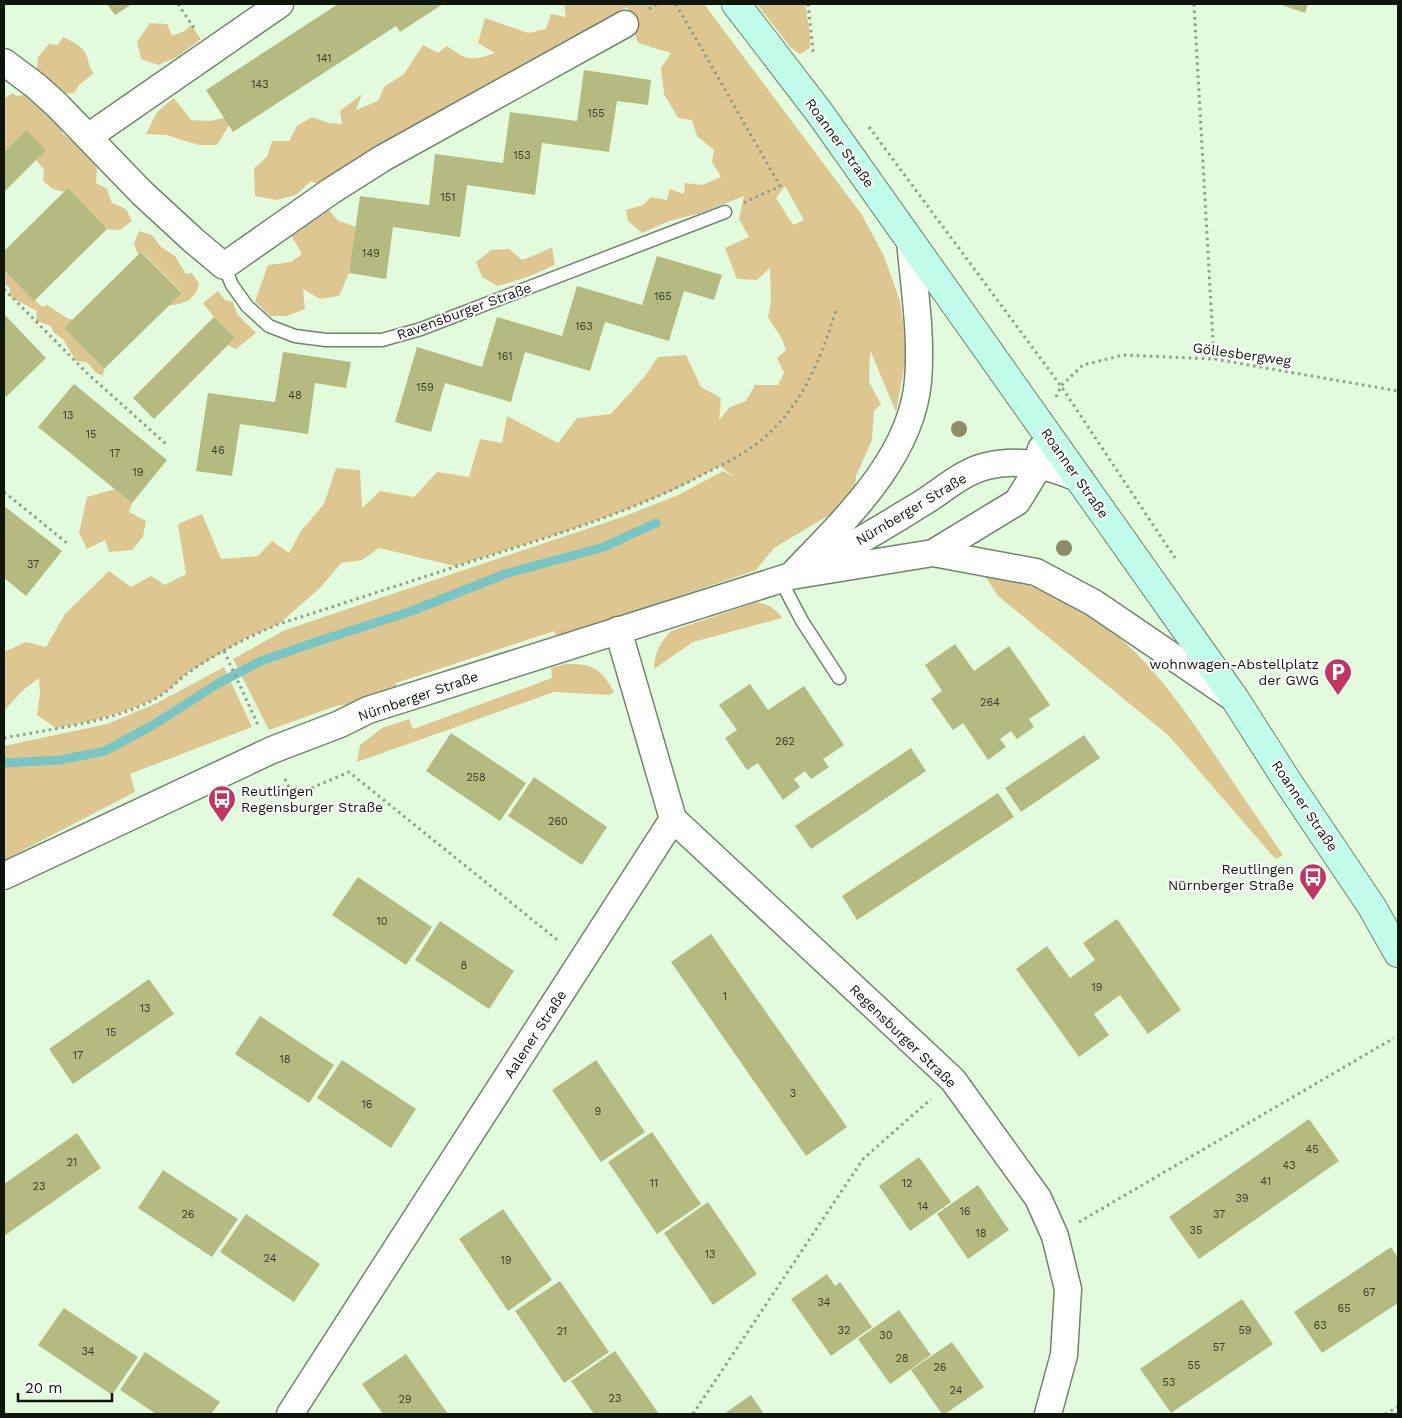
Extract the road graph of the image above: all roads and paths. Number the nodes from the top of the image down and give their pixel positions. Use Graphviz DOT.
graph roads {
  1 [pos="280,4"];
  2 [pos="676,4"];
  3 [pos="736,4"];
  4 [pos="808,4"];
  5 [pos="1194,4"];
  6 [pos="625,24"];
  7 [pos="819,59"];
  8 [pos="4,62"];
  9 [pos="866,123"];
  10 [pos="88,137"];
  11 [pos="725,212"];
  12 [pos="910,240"];
  13 [pos="224,266"];
  14 [pos="4,289"];
  15 [pos="836,310"];
  16 [pos="1214,359"];
  17 [pos="1398,390"];
  18 [pos="1042,426"];
  19 [pos="166,444"];
  20 [pos="1037,464"];
  21 [pos="1080,479"];
  22 [pos="4,492"];
  23 [pos="67,543"];
  24 [pos="933,553"];
  25 [pos="786,577"];
  26 [pos="618,630"];
  27 [pos="224,651"];
  28 [pos="839,678"];
  29 [pos="1235,698"];
  30 [pos="4,738"];
  31 [pos="272,750"];
  32 [pos="285,779"];
  33 [pos="673,819"];
  34 [pos="4,876"];
  35 [pos="1398,953"];
  36 [pos="583,961"];
  37 [pos="1394,1038"];
  38 [pos="952,1080"];
  39 [pos="1055,1236"];
  40 [pos="1398,1406"];
  41 [pos="290,1414"];
  42 [pos="693,1414"];
  43 [pos="1048,1414"];
  44 [pos="1385,1414"];
  1 -- 10 [label="street"];
  2 -- 11 [label="path"];
  3 -- 12 [label="street, Roanner Straße"];
  4 -- 7 [label="path"];
  5 -- 16 [label="path"];
  6 -- 13 [label="street"];
  8 -- 10 [label="street, Ravensburger Straße"];
  9 -- 16 [label="path, Göllesbergweg"];
  10 -- 13 [label="street, Ravensburger Straße"];
  11 -- 13 [label="lane, Ravensburger Straße"];
  12 -- 18 [label="street, Roanner Straße"];
  12 -- 25 [label="street, Nürnberger Straße"];
  14 -- 19 [label="path"];
  15 -- 27 [label="path"];
  16 -- 17 [label="path, Göllesbergweg"];
  18 -- 20 [label="street, Nürnberger Straße"];
  18 -- 21 [label="street, Roanner Straße"];
  20 -- 21 [label="street, Nürnberger Straße"];
  20 -- 24 [label="street, Nürnberger Straße"];
  20 -- 25 [label="street, Nürnberger Straße"];
  21 -- 29 [label="street, Roanner Straße"];
  22 -- 23 [label="path"];
  24 -- 25 [label="street, Nürnberger Straße"];
  24 -- 29 [label="street, Nürnberger Straße"];
  25 -- 26 [label="street, Nürnberger Straße"];
  25 -- 28 [label="lane"];
  26 -- 31 [label="street, Nürnberger Straße"];
  26 -- 33 [label="street"];
  27 -- 30 [label="path"];
  27 -- 31 [label="path"];
  29 -- 35 [label="street, Roanner Straße"];
  31 -- 34 [label="street, Nürnberger Straße"];
  32 -- 36 [label="path"];
  33 -- 36 [label="street, Aalener Straße"];
  33 -- 38 [label="street, Regensburger Straße"];
  36 -- 41 [label="street, Aalener Straße"];
  37 -- 39 [label="path"];
  38 -- 39 [label="street, Regensburger Straße"];
  38 -- 42 [label="path"];
  39 -- 43 [label="street, Regensburger Straße"];
  40 -- 44 [label="path"];
}
